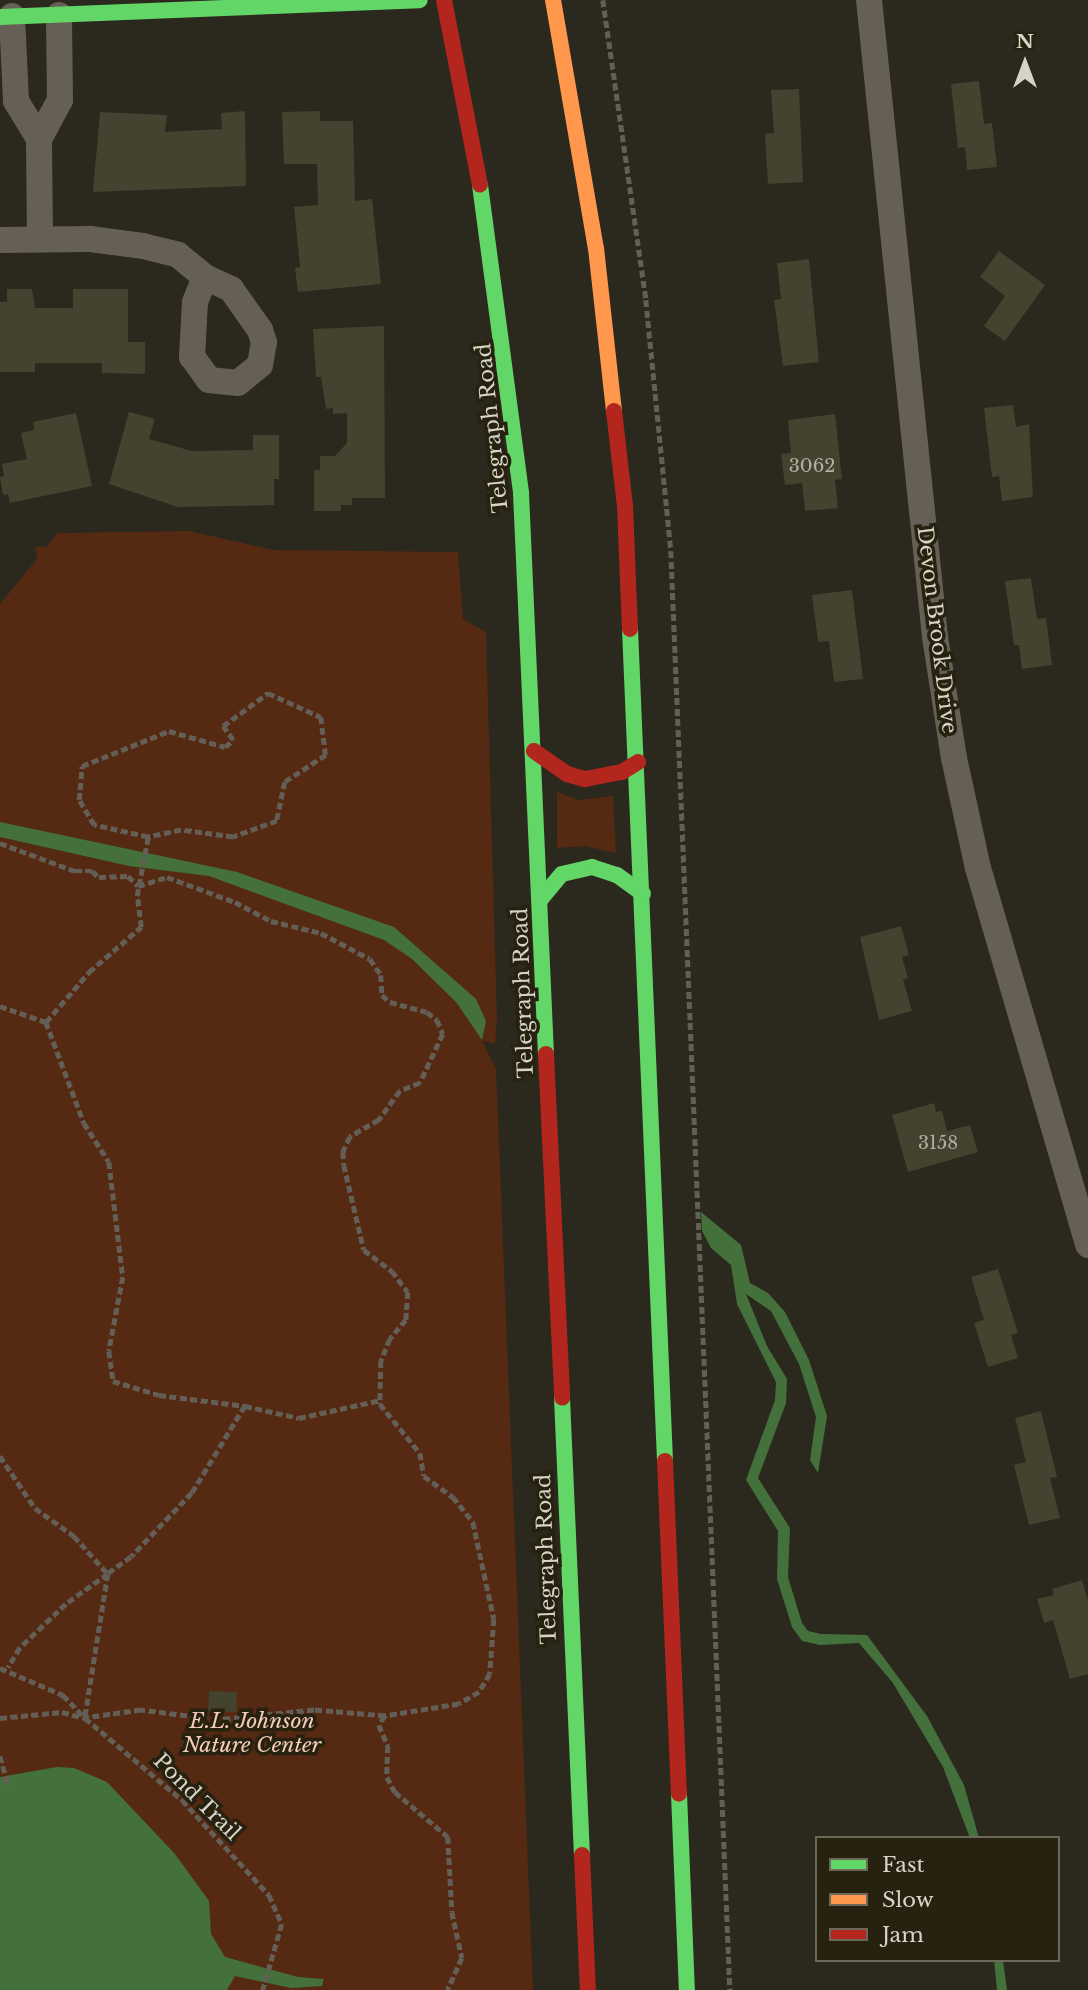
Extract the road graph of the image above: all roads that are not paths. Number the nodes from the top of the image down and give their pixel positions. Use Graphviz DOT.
graph roads {
  1 [pos="420,0"];
  2 [pos="444,0"];
  3 [pos="553,0"];
  4 [pos="869,0"];
  5 [pos="59,15"];
  6 [pos="6,17"];
  7 [pos="39,139"];
  8 [pos="40,238"];
  9 [pos="0,240"];
  10 [pos="205,278"];
  11 [pos="534,751"];
  12 [pos="638,762"];
  13 [pos="643,894"];
  14 [pos="540,900"];
  15 [pos="1088,1245"];
  16 [pos="588,1990"];
  17 [pos="687,1990"];
  1 -- 5 [label="main road"];
  2 -- 11 [label="main road, Telegraph Road"];
  3 -- 12 [label="main road"];
  4 -- 15 [label="street, Devon Brook Drive"];
  5 -- 6 [label="main road"];
  5 -- 7 [label="street"];
  6 -- 7 [label="street"];
  7 -- 8 [label="street"];
  8 -- 9 [label="street"];
  8 -- 10 [label="street"];
  11 -- 12 [label="main road"];
  11 -- 14 [label="main road, Telegraph Road"];
  12 -- 13 [label="main road"];
  13 -- 14 [label="main road"];
  13 -- 17 [label="main road"];
  14 -- 16 [label="main road, Telegraph Road"];
}
